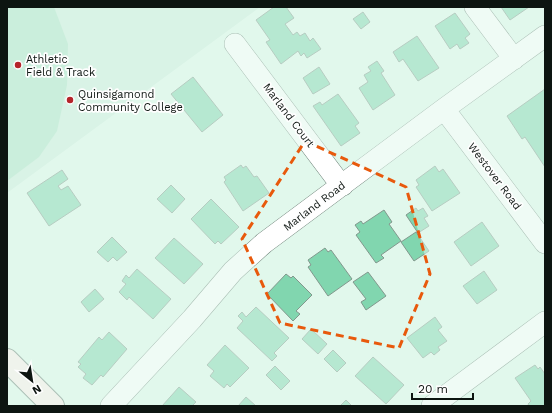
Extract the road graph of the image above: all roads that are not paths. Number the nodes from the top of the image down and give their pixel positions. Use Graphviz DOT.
graph roads {
  1 [pos="475,7"];
  2 [pos="545,36"];
  3 [pos="235,44"];
  4 [pos="514,59"];
  5 [pos="444,109"];
  6 [pos="343,185"];
  7 [pos="545,243"];
  8 [pos="545,322"];
  9 [pos="7,360"];
  10 [pos="53,406"];
  11 [pos="111,406"];
  12 [pos="432,406"];
  1 -- 4 [label="street"];
  2 -- 4 [label="street, Marland Road"];
  3 -- 6 [label="street, Marland Court"];
  4 -- 5 [label="street, Marland Road"];
  5 -- 6 [label="street, Marland Road"];
  5 -- 7 [label="street, Westover Road"];
  6 -- 11 [label="street, Marland Road"];
  8 -- 12 [label="street"];
  9 -- 10 [label="main road"];
}
